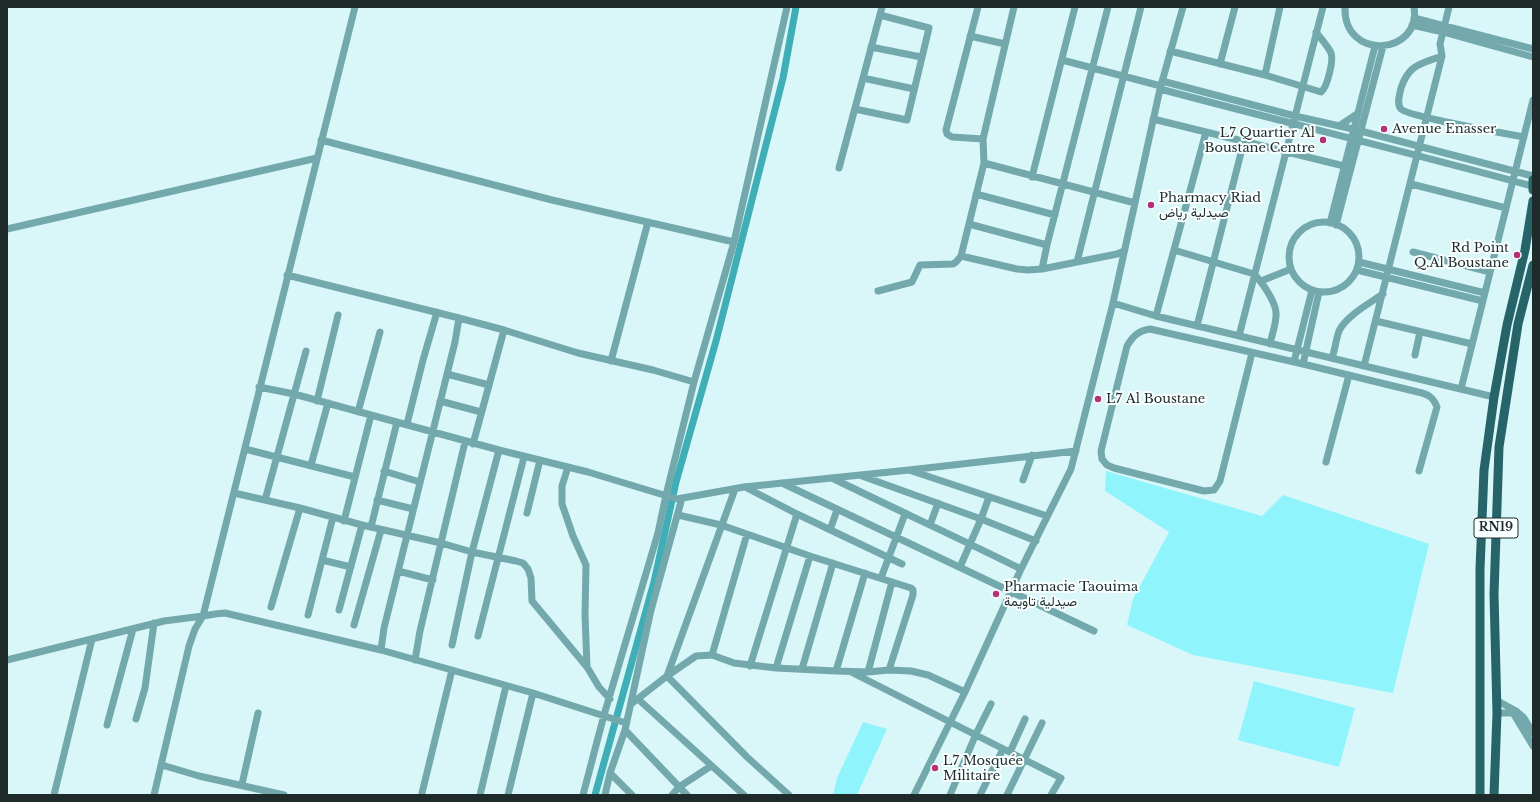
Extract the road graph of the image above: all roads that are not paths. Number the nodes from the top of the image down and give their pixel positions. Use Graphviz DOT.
graph roads {
  1 [pos="355,7"];
  2 [pos="787,7"];
  3 [pos="882,7"];
  4 [pos="978,7"];
  5 [pos="1014,7"];
  6 [pos="1075,7"];
  7 [pos="1108,7"];
  8 [pos="1142,7"];
  9 [pos="1183,7"];
  10 [pos="1235,7"];
  11 [pos="1280,7"];
  12 [pos="1323,7"];
  13 [pos="1345,7"];
  14 [pos="1414,7"];
  15 [pos="1449,7"];
  16 [pos="880,15"];
  17 [pos="1413,22"];
  18 [pos="1444,29"];
  19 [pos="1316,32"];
  20 [pos="970,36"];
  21 [pos="1005,44"];
  22 [pos="1375,46"];
  23 [pos="1383,46"];
  24 [pos="872,47"];
  25 [pos="1533,49"];
  26 [pos="1170,51"];
  27 [pos="1442,56"];
  28 [pos="922,57"];
  29 [pos="1533,57"];
  30 [pos="1062,60"];
  31 [pos="1220,64"];
  32 [pos="1092,68"];
  33 [pos="1265,75"];
  34 [pos="1124,76"];
  35 [pos="863,78"];
  36 [pos="1161,85"];
  37 [pos="1304,86"];
  38 [pos="914,89"];
  39 [pos="1533,100"];
  40 [pos="855,109"];
  41 [pos="1357,114"];
  42 [pos="1295,116"];
  43 [pos="1365,117"];
  44 [pos="1427,117"];
  45 [pos="1153,119"];
  46 [pos="1293,124"];
  47 [pos="1339,126"];
  48 [pos="1353,129"];
  49 [pos="1206,132"];
  50 [pos="1362,132"];
  51 [pos="1373,134"];
  52 [pos="1524,137"];
  53 [pos="1350,138"];
  54 [pos="983,139"];
  55 [pos="321,140"];
  56 [pos="1359,140"];
  57 [pos="1244,141"];
  58 [pos="1419,146"];
  59 [pos="1286,152"];
  60 [pos="1417,155"];
  61 [pos="316,158"];
  62 [pos="984,164"];
  63 [pos="1344,166"];
  64 [pos="839,168"];
  65 [pos="1515,172"];
  66 [pos="1533,176"];
  67 [pos="1032,177"];
  68 [pos="1513,181"];
  69 [pos="1411,184"];
  70 [pos="1063,185"];
  71 [pos="1533,185"];
  72 [pos="1094,192"];
  73 [pos="976,194"];
  74 [pos="1533,202"];
  75 [pos="1135,203"];
  76 [pos="1506,208"];
  77 [pos="1055,214"];
  78 [pos="648,222"];
  79 [pos="969,224"];
  80 [pos="1333,224"];
  81 [pos="7,229"];
  82 [pos="734,242"];
  83 [pos="1046,245"];
  84 [pos="1174,250"];
  85 [pos="1124,251"];
  86 [pos="1413,252"];
  87 [pos="961,256"];
  88 [pos="1214,261"];
  89 [pos="1077,262"];
  90 [pos="1359,262"];
  91 [pos="1533,265"];
  92 [pos="1042,269"];
  93 [pos="1291,269"];
  94 [pos="1357,270"];
  95 [pos="1390,270"];
  96 [pos="1490,272"];
  97 [pos="1254,274"];
  98 [pos="287,275"];
  99 [pos="1387,278"];
  100 [pos="1261,281"];
  101 [pos="878,291"];
  102 [pos="1316,291"];
  103 [pos="1485,293"];
  104 [pos="1383,294"];
  105 [pos="1483,301"];
  106 [pos="1113,303"];
  107 [pos="437,312"];
  108 [pos="338,315"];
  109 [pos="1156,316"];
  110 [pos="459,318"];
  111 [pos="1376,321"];
  112 [pos="1198,326"];
  113 [pos="504,330"];
  114 [pos="380,332"];
  115 [pos="1420,332"];
  116 [pos="1239,336"];
  117 [pos="1270,344"];
  118 [pos="1472,344"];
  119 [pos="306,351"];
  120 [pos="1301,351"];
  121 [pos="1252,353"];
  122 [pos="1415,355"];
  123 [pos="1332,358"];
  124 [pos="611,361"];
  125 [pos="1294,362"];
  126 [pos="1303,364"];
  127 [pos="1364,366"];
  128 [pos="447,374"];
  129 [pos="1349,375"];
  130 [pos="694,382"];
  131 [pos="489,384"];
  132 [pos="259,387"];
  133 [pos="1461,389"];
  134 [pos="294,394"];
  135 [pos="1494,397"];
  136 [pos="317,401"];
  137 [pos="440,401"];
  138 [pos="328,403"];
  139 [pos="358,412"];
  140 [pos="481,412"];
  141 [pos="371,415"];
  142 [pos="397,422"];
  143 [pos="407,424"];
  144 [pos="433,431"];
  145 [pos="465,442"];
  146 [pos="473,444"];
  147 [pos="245,449"];
  148 [pos="499,450"];
  149 [pos="1076,451"];
  150 [pos="1032,455"];
  151 [pos="278,457"];
  152 [pos="524,457"];
  153 [pos="540,460"];
  154 [pos="1326,462"];
  155 [pos="311,465"];
  156 [pos="568,467"];
  157 [pos="910,470"];
  158 [pos="384,471"];
  159 [pos="1419,471"];
  160 [pos="860,475"];
  161 [pos="355,477"];
  162 [pos="831,478"];
  163 [pos="1023,480"];
  164 [pos="420,482"];
  165 [pos="781,482"];
  166 [pos="744,487"];
  167 [pos="736,489"];
  168 [pos="234,494"];
  169 [pos="666,495"];
  170 [pos="988,497"];
  171 [pos="680,499"];
  172 [pos="266,500"];
  173 [pos="377,500"];
  174 [pos="938,503"];
  175 [pos="300,508"];
  176 [pos="413,509"];
  177 [pos="837,510"];
  178 [pos="527,513"];
  179 [pos="797,514"];
  180 [pos="905,514"];
  181 [pos="678,515"];
  182 [pos="1047,516"];
  183 [pos="332,517"];
  184 [pos="981,519"];
  185 [pos="344,521"];
  186 [pos="362,525"];
  187 [pos="721,525"];
  188 [pos="930,525"];
  189 [pos="371,527"];
  190 [pos="381,530"];
  191 [pos="830,530"];
  192 [pos="747,534"];
  193 [pos="406,535"];
  194 [pos="896,538"];
  195 [pos="1036,541"];
  196 [pos="441,543"];
  197 [pos="971,544"];
  198 [pos="786,548"];
  199 [pos="472,552"];
  200 [pos="499,556"];
  201 [pos="810,556"];
  202 [pos="889,558"];
  203 [pos="322,560"];
  204 [pos="833,564"];
  205 [pos="902,564"];
  206 [pos="351,567"];
  207 [pos="960,567"];
  208 [pos="1021,569"];
  209 [pos="398,571"];
  210 [pos="865,573"];
  211 [pos="882,578"];
  212 [pos="432,580"];
  213 [pos="892,582"];
  214 [pos="1011,593"];
  215 [pos="271,607"];
  216 [pos="339,610"];
  217 [pos="308,615"];
  218 [pos="203,616"];
  219 [pos="154,623"];
  220 [pos="354,625"];
  221 [pos="133,629"];
  222 [pos="1094,632"];
  223 [pos="478,636"];
  224 [pos="92,639"];
  225 [pos="452,645"];
  226 [pos="381,650"];
  227 [pos="712,655"];
  228 [pos="7,660"];
  229 [pos="415,660"];
  230 [pos="750,666"];
  231 [pos="587,667"];
  232 [pos="776,668"];
  233 [pos="802,669"];
  234 [pos="452,670"];
  235 [pos="889,670"];
  236 [pos="836,671"];
  237 [pos="851,672"];
  238 [pos="868,672"];
  239 [pos="667,676"];
  240 [pos="506,686"];
  241 [pos="965,692"];
  242 [pos="533,693"];
  243 [pos="610,699"];
  244 [pos="638,699"];
  245 [pos="1496,700"];
  246 [pos="631,704"];
  247 [pos="991,704"];
  248 [pos="258,713"];
  249 [pos="1497,713"];
  250 [pos="608,717"];
  251 [pos="136,719"];
  252 [pos="1025,719"];
  253 [pos="623,722"];
  254 [pos="950,722"];
  255 [pos="1042,723"];
  256 [pos="107,725"];
  257 [pos="625,730"];
  258 [pos="1533,733"];
  259 [pos="976,734"];
  260 [pos="1533,746"];
  261 [pos="1003,749"];
  262 [pos="1010,752"];
  263 [pos="1024,759"];
  264 [pos="162,765"];
  265 [pos="711,766"];
  266 [pos="610,773"];
  267 [pos="242,784"];
  268 [pos="679,787"];
  269 [pos="422,793"];
  270 [pos="54,795"];
  271 [pos="154,795"];
  272 [pos="284,795"];
  273 [pos="480,795"];
  274 [pos="508,795"];
  275 [pos="583,795"];
  276 [pos="605,795"];
  277 [pos="632,795"];
  278 [pos="672,795"];
  279 [pos="687,795"];
  280 [pos="744,795"];
  281 [pos="789,795"];
  282 [pos="914,795"];
  283 [pos="950,795"];
  284 [pos="980,795"];
  285 [pos="1007,795"];
  286 [pos="1051,795"];
  287 [pos="1480,795"];
  288 [pos="1494,795"];
  1 -- 55 [label="street"];
  2 -- 82 [label="street"];
  3 -- 16 [label="street"];
  4 -- 20 [label="street"];
  5 -- 21 [label="street"];
  6 -- 30 [label="street"];
  7 -- 32 [label="street"];
  8 -- 34 [label="street"];
  9 -- 26 [label="street"];
  10 -- 31 [label="street"];
  11 -- 33 [label="street"];
  12 -- 19 [label="street"];
  13 -- 22 [label="street"];
  14 -- 17 [label="street"];
  15 -- 18 [label="street"];
  16 -- 24 [label="street"];
  16 -- 28 [label="street"];
  17 -- 18 [label="street"];
  17 -- 23 [label="street"];
  18 -- 25 [label="street"];
  18 -- 27 [label="street"];
  18 -- 29 [label="street"];
  19 -- 37 [label="street"];
  19 -- 37 [label="street"];
  20 -- 21 [label="street"];
  20 -- 54 [label="street"];
  21 -- 54 [label="street"];
  22 -- 23 [label="street"];
  22 -- 41 [label="street"];
  23 -- 43 [label="street"];
  24 -- 28 [label="street"];
  24 -- 35 [label="street"];
  26 -- 31 [label="street"];
  26 -- 36 [label="street"];
  27 -- 44 [label="street"];
  27 -- 44 [label="street"];
  28 -- 38 [label="street"];
  30 -- 32 [label="street"];
  30 -- 67 [label="street"];
  31 -- 33 [label="street"];
  32 -- 34 [label="street"];
  32 -- 70 [label="street"];
  33 -- 37 [label="street"];
  34 -- 36 [label="street"];
  34 -- 72 [label="street"];
  35 -- 38 [label="street"];
  35 -- 40 [label="street"];
  36 -- 42 [label="street"];
  36 -- 45 [label="street"];
  36 -- 46 [label="street"];
  37 -- 42 [label="street"];
  38 -- 40 [label="street"];
  39 -- 52 [label="street"];
  40 -- 64 [label="street"];
  41 -- 47 [label="street"];
  41 -- 48 [label="street"];
  42 -- 46 [label="street"];
  42 -- 47 [label="street"];
  43 -- 50 [label="street"];
  43 -- 51 [label="street"];
  44 -- 52 [label="street"];
  44 -- 58 [label="street"];
  45 -- 49 [label="street"];
  45 -- 75 [label="street"];
  46 -- 53 [label="street"];
  46 -- 59 [label="street"];
  47 -- 48 [label="street"];
  48 -- 50 [label="street"];
  48 -- 53 [label="street"];
  49 -- 57 [label="street"];
  49 -- 84 [label="street"];
  50 -- 51 [label="street"];
  50 -- 56 [label="street"];
  51 -- 58 [label="street"];
  52 -- 65 [label="street"];
  53 -- 56 [label="street"];
  53 -- 63 [label="street"];
  54 -- 62 [label="street"];
  55 -- 61 [label="street"];
  55 -- 78 [label="street"];
  56 -- 60 [label="street"];
  56 -- 80 [label="street"];
  57 -- 59 [label="street"];
  57 -- 88 [label="street"];
  58 -- 60 [label="street"];
  58 -- 65 [label="street"];
  59 -- 63 [label="street"];
  59 -- 97 [label="street"];
  60 -- 68 [label="street"];
  60 -- 69 [label="street"];
  61 -- 81 [label="street"];
  61 -- 98 [label="street"];
  62 -- 67 [label="street"];
  62 -- 73 [label="street"];
  63 -- 80 [label="street"];
  65 -- 66 [label="street"];
  65 -- 68 [label="street"];
  67 -- 70 [label="street"];
  68 -- 71 [label="street"];
  68 -- 76 [label="street"];
  69 -- 76 [label="street"];
  69 -- 95 [label="street"];
  70 -- 72 [label="street"];
  70 -- 77 [label="street"];
  72 -- 75 [label="street"];
  72 -- 89 [label="street"];
  73 -- 77 [label="street"];
  73 -- 79 [label="street"];
  74 -- 135 [label="main road, RN19"];
  75 -- 85 [label="street"];
  76 -- 96 [label="street"];
  77 -- 83 [label="street"];
  78 -- 82 [label="street"];
  78 -- 124 [label="street"];
  79 -- 83 [label="street"];
  79 -- 87 [label="street"];
  80 -- 90 [label="street"];
  80 -- 93 [label="street"];
  82 -- 130 [label="street"];
  83 -- 92 [label="street"];
  84 -- 88 [label="street"];
  84 -- 109 [label="street"];
  85 -- 89 [label="street"];
  85 -- 106 [label="street"];
  86 -- 96 [label="street"];
  87 -- 92 [label="street"];
  87 -- 101 [label="street"];
  88 -- 97 [label="street"];
  88 -- 112 [label="street"];
  89 -- 92 [label="street"];
  90 -- 94 [label="street"];
  90 -- 95 [label="street"];
  91 -- 245 [label="main road, RN19"];
  93 -- 100 [label="street"];
  93 -- 102 [label="street"];
  94 -- 99 [label="street"];
  94 -- 102 [label="street"];
  95 -- 99 [label="street"];
  95 -- 103 [label="street"];
  96 -- 103 [label="street"];
  97 -- 100 [label="street"];
  97 -- 116 [label="street"];
  98 -- 107 [label="street"];
  98 -- 132 [label="street"];
  99 -- 104 [label="street"];
  99 -- 105 [label="street"];
  100 -- 117 [label="street"];
  102 -- 120 [label="street"];
  103 -- 105 [label="street"];
  104 -- 111 [label="street"];
  104 -- 123 [label="street"];
  105 -- 118 [label="street"];
  106 -- 109 [label="street"];
  106 -- 149 [label="street"];
  107 -- 110 [label="street"];
  107 -- 143 [label="street"];
  108 -- 136 [label="street"];
  109 -- 112 [label="street"];
  110 -- 113 [label="street"];
  110 -- 128 [label="street"];
  111 -- 115 [label="street"];
  111 -- 127 [label="street"];
  112 -- 116 [label="street"];
  113 -- 124 [label="street"];
  113 -- 131 [label="street"];
  114 -- 139 [label="street"];
  115 -- 118 [label="street"];
  115 -- 122 [label="street"];
  116 -- 117 [label="street"];
  117 -- 120 [label="street"];
  118 -- 133 [label="street"];
  119 -- 134 [label="street"];
  120 -- 123 [label="street"];
  120 -- 125 [label="street"];
  120 -- 126 [label="street"];
  121 -- 121 [label="street"];
  121 -- 125 [label="street"];
  123 -- 127 [label="street"];
  124 -- 130 [label="street"];
  125 -- 126 [label="street"];
  126 -- 129 [label="street"];
  127 -- 133 [label="street"];
  128 -- 131 [label="street"];
  128 -- 137 [label="street"];
  129 -- 154 [label="street"];
  129 -- 159 [label="street"];
  130 -- 169 [label="street"];
  131 -- 140 [label="street"];
  132 -- 134 [label="street"];
  132 -- 147 [label="street"];
  133 -- 135 [label="street"];
  134 -- 136 [label="street"];
  134 -- 151 [label="street"];
  135 -- 287 [label="main road, RN19"];
  136 -- 138 [label="street"];
  137 -- 140 [label="street"];
  137 -- 144 [label="street"];
  138 -- 139 [label="street"];
  138 -- 155 [label="street"];
  139 -- 141 [label="street"];
  140 -- 146 [label="street"];
  141 -- 142 [label="street"];
  141 -- 161 [label="street"];
  142 -- 143 [label="street"];
  142 -- 158 [label="street"];
  143 -- 144 [label="street"];
  144 -- 145 [label="street"];
  144 -- 164 [label="street"];
  145 -- 146 [label="street"];
  145 -- 196 [label="street"];
  146 -- 148 [label="street"];
  147 -- 151 [label="street"];
  147 -- 168 [label="street"];
  148 -- 152 [label="street"];
  148 -- 199 [label="street"];
  149 -- 150 [label="street"];
  149 -- 182 [label="street"];
  150 -- 157 [label="street"];
  150 -- 163 [label="street"];
  151 -- 155 [label="street"];
  151 -- 172 [label="street"];
  152 -- 153 [label="street"];
  152 -- 200 [label="street"];
  153 -- 156 [label="street"];
  153 -- 178 [label="street"];
  155 -- 161 [label="street"];
  156 -- 169 [label="street"];
  156 -- 231 [label="street"];
  157 -- 160 [label="street"];
  157 -- 170 [label="street"];
  158 -- 164 [label="street"];
  158 -- 173 [label="street"];
  160 -- 162 [label="street"];
  160 -- 174 [label="street"];
  161 -- 185 [label="street"];
  162 -- 165 [label="street"];
  162 -- 180 [label="street"];
  164 -- 176 [label="street"];
  165 -- 166 [label="street"];
  165 -- 177 [label="street"];
  166 -- 167 [label="street"];
  166 -- 179 [label="street"];
  167 -- 171 [label="street"];
  167 -- 187 [label="street"];
  168 -- 172 [label="street"];
  168 -- 218 [label="street"];
  169 -- 171 [label="street"];
  169 -- 243 [label="street"];
  170 -- 182 [label="street"];
  170 -- 184 [label="street"];
  171 -- 181 [label="street"];
  172 -- 175 [label="street"];
  173 -- 176 [label="street"];
  173 -- 189 [label="street"];
  174 -- 184 [label="street"];
  174 -- 188 [label="street"];
  175 -- 183 [label="street"];
  175 -- 215 [label="street"];
  176 -- 193 [label="street"];
  177 -- 191 [label="street"];
  177 -- 194 [label="street"];
  179 -- 191 [label="street"];
  179 -- 198 [label="street"];
  180 -- 188 [label="street"];
  180 -- 194 [label="street"];
  181 -- 187 [label="street"];
  181 -- 246 [label="street"];
  182 -- 195 [label="street"];
  183 -- 185 [label="street"];
  183 -- 203 [label="street"];
  184 -- 195 [label="street"];
  184 -- 197 [label="street"];
  185 -- 186 [label="street"];
  186 -- 189 [label="street"];
  186 -- 206 [label="street"];
  187 -- 192 [label="street"];
  187 -- 239 [label="street"];
  188 -- 197 [label="street"];
  189 -- 190 [label="street"];
  190 -- 193 [label="street"];
  190 -- 220 [label="street"];
  191 -- 202 [label="street"];
  192 -- 198 [label="street"];
  192 -- 227 [label="street"];
  193 -- 196 [label="street"];
  193 -- 209 [label="street"];
  194 -- 202 [label="street"];
  194 -- 207 [label="street"];
  195 -- 208 [label="street"];
  196 -- 199 [label="street"];
  196 -- 212 [label="street"];
  197 -- 207 [label="street"];
  197 -- 208 [label="street"];
  198 -- 201 [label="street"];
  198 -- 230 [label="street"];
  199 -- 200 [label="street"];
  199 -- 225 [label="street"];
  200 -- 223 [label="street"];
  200 -- 231 [label="street"];
  201 -- 204 [label="street"];
  201 -- 232 [label="street"];
  202 -- 205 [label="street"];
  202 -- 211 [label="street"];
  203 -- 206 [label="street"];
  203 -- 217 [label="street"];
  204 -- 210 [label="street"];
  204 -- 233 [label="street"];
  206 -- 216 [label="street"];
  207 -- 214 [label="street"];
  208 -- 214 [label="street"];
  209 -- 212 [label="street"];
  209 -- 226 [label="street"];
  210 -- 211 [label="street"];
  210 -- 236 [label="street"];
  211 -- 213 [label="street"];
  212 -- 229 [label="street"];
  213 -- 235 [label="street"];
  213 -- 238 [label="street"];
  214 -- 222 [label="street"];
  214 -- 241 [label="street"];
  218 -- 219 [label="street"];
  218 -- 226 [label="street"];
  218 -- 264 [label="street"];
  219 -- 221 [label="street"];
  219 -- 251 [label="street"];
  221 -- 224 [label="street"];
  221 -- 256 [label="street"];
  224 -- 228 [label="street"];
  224 -- 270 [label="street"];
  226 -- 229 [label="street"];
  227 -- 230 [label="street"];
  227 -- 239 [label="street"];
  229 -- 234 [label="street"];
  230 -- 232 [label="street"];
  231 -- 243 [label="street"];
  232 -- 233 [label="street"];
  233 -- 236 [label="street"];
  234 -- 240 [label="street"];
  234 -- 269 [label="street"];
  235 -- 238 [label="street"];
  235 -- 241 [label="street"];
  236 -- 237 [label="street"];
  237 -- 238 [label="street"];
  237 -- 254 [label="street"];
  239 -- 244 [label="street"];
  239 -- 281 [label="street"];
  240 -- 242 [label="street"];
  240 -- 273 [label="street"];
  241 -- 254 [label="street"];
  242 -- 250 [label="street"];
  242 -- 274 [label="street"];
  243 -- 250 [label="street"];
  244 -- 246 [label="street"];
  244 -- 265 [label="street"];
  245 -- 249 [label="main road, RN19"];
  245 -- 258 [label="street"];
  246 -- 253 [label="street"];
  247 -- 259 [label="street"];
  248 -- 267 [label="street"];
  249 -- 260 [label="street"];
  249 -- 288 [label="main road, RN19"];
  250 -- 253 [label="street"];
  250 -- 275 [label="street"];
  252 -- 262 [label="street"];
  253 -- 257 [label="street"];
  254 -- 259 [label="street"];
  254 -- 282 [label="street"];
  255 -- 263 [label="street"];
  257 -- 266 [label="street"];
  257 -- 268 [label="street"];
  259 -- 261 [label="street"];
  259 -- 283 [label="street"];
  261 -- 262 [label="street"];
  261 -- 284 [label="street"];
  262 -- 263 [label="street"];
  263 -- 285 [label="street"];
  263 -- 286 [label="street"];
  264 -- 267 [label="street"];
  264 -- 271 [label="street"];
  265 -- 268 [label="street"];
  265 -- 280 [label="street"];
  266 -- 276 [label="street"];
  266 -- 277 [label="street"];
  267 -- 272 [label="street"];
  268 -- 278 [label="street"];
  268 -- 279 [label="street"];
}
